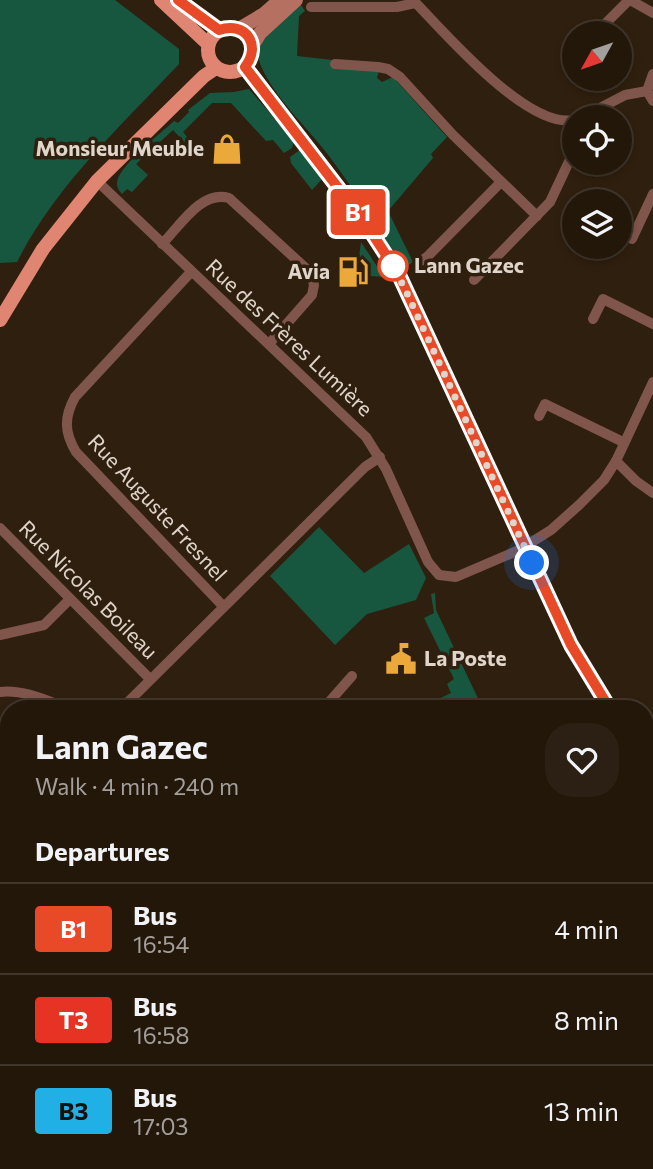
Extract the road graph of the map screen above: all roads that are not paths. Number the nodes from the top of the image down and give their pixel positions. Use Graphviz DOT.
graph roads {
  1 [pos="161,0"];
  2 [pos="178,0"];
  3 [pos="280,0"];
  4 [pos="296,0"];
  5 [pos="630,0"];
  6 [pos="414,1"];
  7 [pos="312,7"];
  8 [pos="653,13"];
  9 [pos="608,21"];
  10 [pos="239,29"];
  11 [pos="219,30"];
  12 [pos="208,44"];
  13 [pos="252,47"];
  14 [pos="335,64"];
  15 [pos="245,67"];
  16 [pos="216,68"];
  17 [pos="653,74"];
  18 [pos="650,96"];
  19 [pos="606,105"];
  20 [pos="562,122"];
  21 [pos="563,175"];
  22 [pos="97,181"];
  23 [pos="501,182"];
  24 [pos="653,194"];
  25 [pos="537,216"];
  26 [pos="632,239"];
  27 [pos="162,244"];
  28 [pos="419,262"];
  29 [pos="191,272"];
  30 [pos="474,281"];
  31 [pos="593,318"];
  32 [pos="0,320"];
  33 [pos="653,324"];
  34 [pos="269,344"];
  35 [pos="652,385"];
  36 [pos="538,416"];
  37 [pos="623,442"];
  38 [pos="380,457"];
  39 [pos="616,461"];
  40 [pos="653,493"];
  41 [pos="0,528"];
  42 [pos="524,547"];
  43 [pos="70,599"];
  44 [pos="223,606"];
  45 [pos="0,635"];
  46 [pos="352,676"];
  47 [pos="149,679"];
  48 [pos="0,692"];
  49 [pos="46,700"];
  50 [pos="129,700"];
  51 [pos="331,700"];
  52 [pos="605,700"];
  1 -- 12 [label="main road"];
  2 -- 11 [label="main road"];
  3 -- 10 [label="main road"];
  4 -- 13 [label="main road"];
  5 -- 8 [label="street"];
  5 -- 9 [label="street"];
  6 -- 7 [label="street"];
  6 -- 20 [label="street"];
  10 -- 11 [label="main road"];
  10 -- 13 [label="main road"];
  11 -- 12 [label="main road"];
  12 -- 16 [label="main road"];
  13 -- 15 [label="main road"];
  14 -- 23 [label="street"];
  15 -- 16 [label="main road"];
  15 -- 42 [label="main road"];
  16 -- 22 [label="main road"];
  17 -- 18 [label="street"];
  18 -- 19 [label="street"];
  21 -- 25 [label="street"];
  22 -- 27 [label="street, Rue des Frères Lumière"];
  22 -- 32 [label="main road"];
  23 -- 25 [label="street"];
  23 -- 28 [label="street"];
  24 -- 26 [label="street"];
  25 -- 30 [label="street"];
  27 -- 29 [label="street, Rue des Frères Lumière"];
  27 -- 34 [label="street"];
  29 -- 34 [label="street, Rue des Frères Lumière"];
  29 -- 44 [label="street, Rue Auguste Fresnel"];
  31 -- 33 [label="street"];
  34 -- 38 [label="street, Rue des Frères Lumière"];
  35 -- 37 [label="street"];
  36 -- 37 [label="street"];
  37 -- 39 [label="street"];
  38 -- 42 [label="street, Rue des Frères Lumière"];
  38 -- 44 [label="street"];
  39 -- 40 [label="street"];
  39 -- 42 [label="street"];
  41 -- 43 [label="street, Rue Nicolas Boileau"];
  42 -- 52 [label="main road"];
  43 -- 45 [label="street"];
  43 -- 47 [label="street, Rue Nicolas Boileau"];
  44 -- 47 [label="street"];
  46 -- 51 [label="street"];
  47 -- 50 [label="street"];
  48 -- 49 [label="street"];
}
